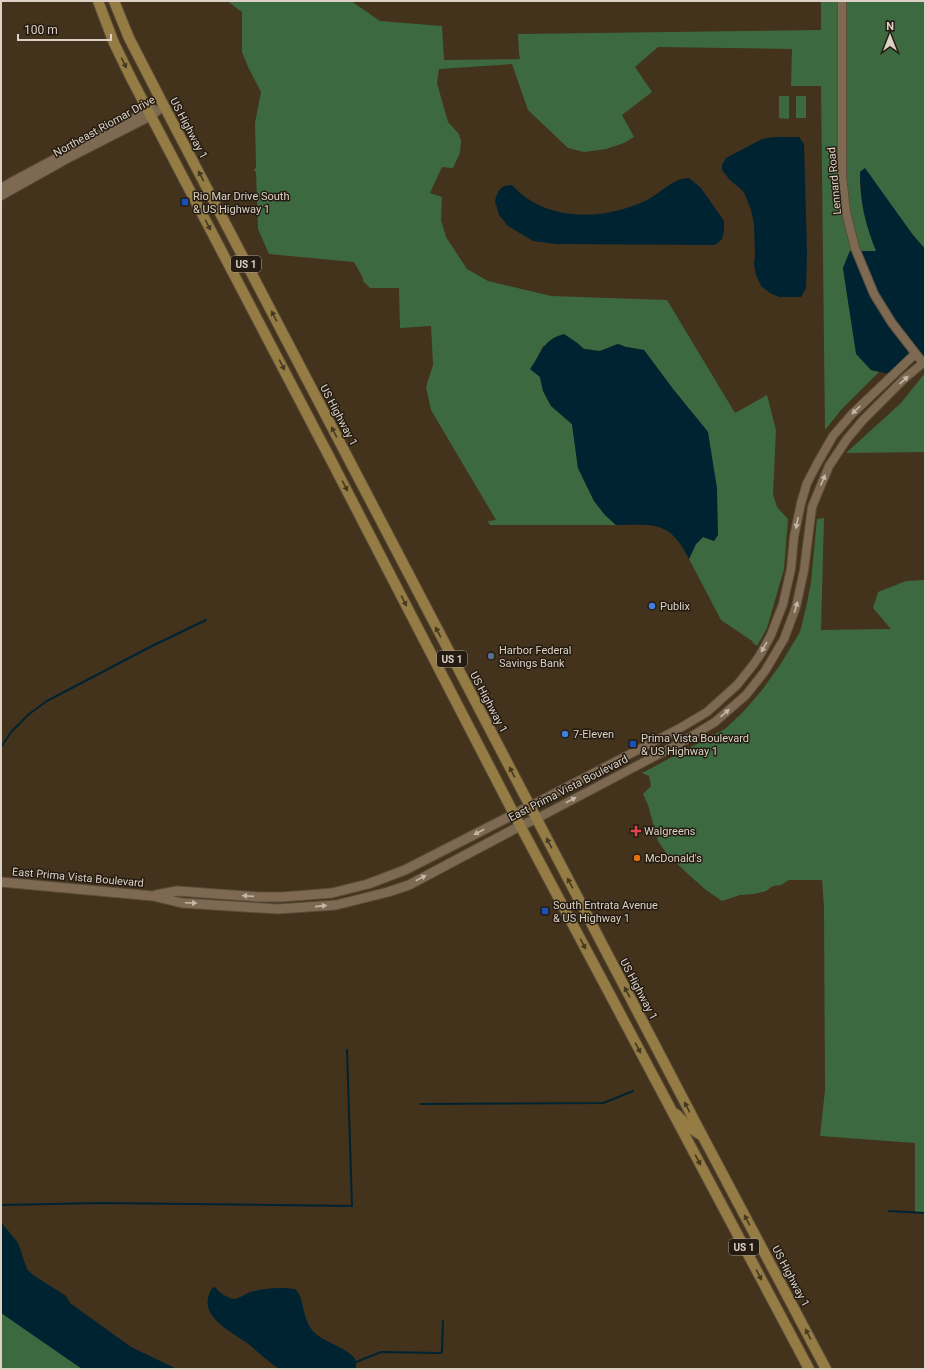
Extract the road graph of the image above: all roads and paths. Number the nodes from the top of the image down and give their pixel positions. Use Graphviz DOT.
graph roads {
  1 [pos="98,1"];
  2 [pos="114,1"];
  3 [pos="842,1"];
  4 [pos="164,106"];
  5 [pos="150,113"];
  6 [pos="1,188"];
  7 [pos="1,196"];
  8 [pos="915,354"];
  9 [pos="922,363"];
  10 [pos="320,439"];
  11 [pos="344,452"];
  12 [pos="332,462"];
  13 [pos="358,478"];
  14 [pos="530,806"];
  15 [pos="514,814"];
  16 [pos="536,819"];
  17 [pos="520,826"];
  18 [pos="1,882"];
  19 [pos="153,896"];
  20 [pos="670,1109"];
  21 [pos="679,1126"];
  22 [pos="702,1135"];
  23 [pos="712,1154"];
  24 [pos="809,1369"];
  25 [pos="826,1369"];
  1 -- 5 [label="main road, US 1, one-way"];
  2 -- 4 [label="main road, US Highway 1 / US 1"];
  3 -- 8 [label="street, Lennard Road"];
  4 -- 5 [label="street, Northeast Riomar Drive"];
  11 -- 4 [label="main road, US Highway 1 / US 1, one-way"];
  5 -- 6 [label="street, Northeast Riomar Drive"];
  5 -- 7 [label="street, Northeast Riomar Drive"];
  5 -- 10 [label="main road, US 1, one-way"];
  8 -- 9 [label="street, Lennard Road"];
  8 -- 14 [label="street, East Prima Vista Boulevard, one-way"];
  16 -- 9 [label="street, East Prima Vista Boulevard, one-way"];
  10 -- 11 [label="main road"];
  10 -- 12 [label="main road, US 1"];
  11 -- 13 [label="main road, US Highway 1 / US 1"];
  12 -- 13 [label="main road"];
  12 -- 15 [label="main road, US 1, one-way"];
  14 -- 13 [label="main road, US Highway 1 / US 1, one-way"];
  14 -- 15 [label="main road, East Prima Vista Boulevard"];
  14 -- 16 [label="main road, US Highway 1 / US 1"];
  15 -- 17 [label="main road, US 1"];
  15 -- 19 [label="main road, East Prima Vista Boulevard, one-way"];
  16 -- 17 [label="main road, East Prima Vista Boulevard"];
  22 -- 16 [label="main road, US Highway 1 / US 1, one-way"];
  19 -- 17 [label="main road, East Prima Vista Boulevard, one-way"];
  17 -- 20 [label="main road, US 1, one-way"];
  18 -- 19 [label="main road, East Prima Vista Boulevard"];
  20 -- 21 [label="main road, US 1"];
  20 -- 22 [label="main road"];
  21 -- 23 [label="main road"];
  21 -- 24 [label="main road, US 1, one-way"];
  22 -- 23 [label="main road, US Highway 1 / US 1"];
  25 -- 23 [label="main road, US Highway 1 / US 1, one-way"];
}
